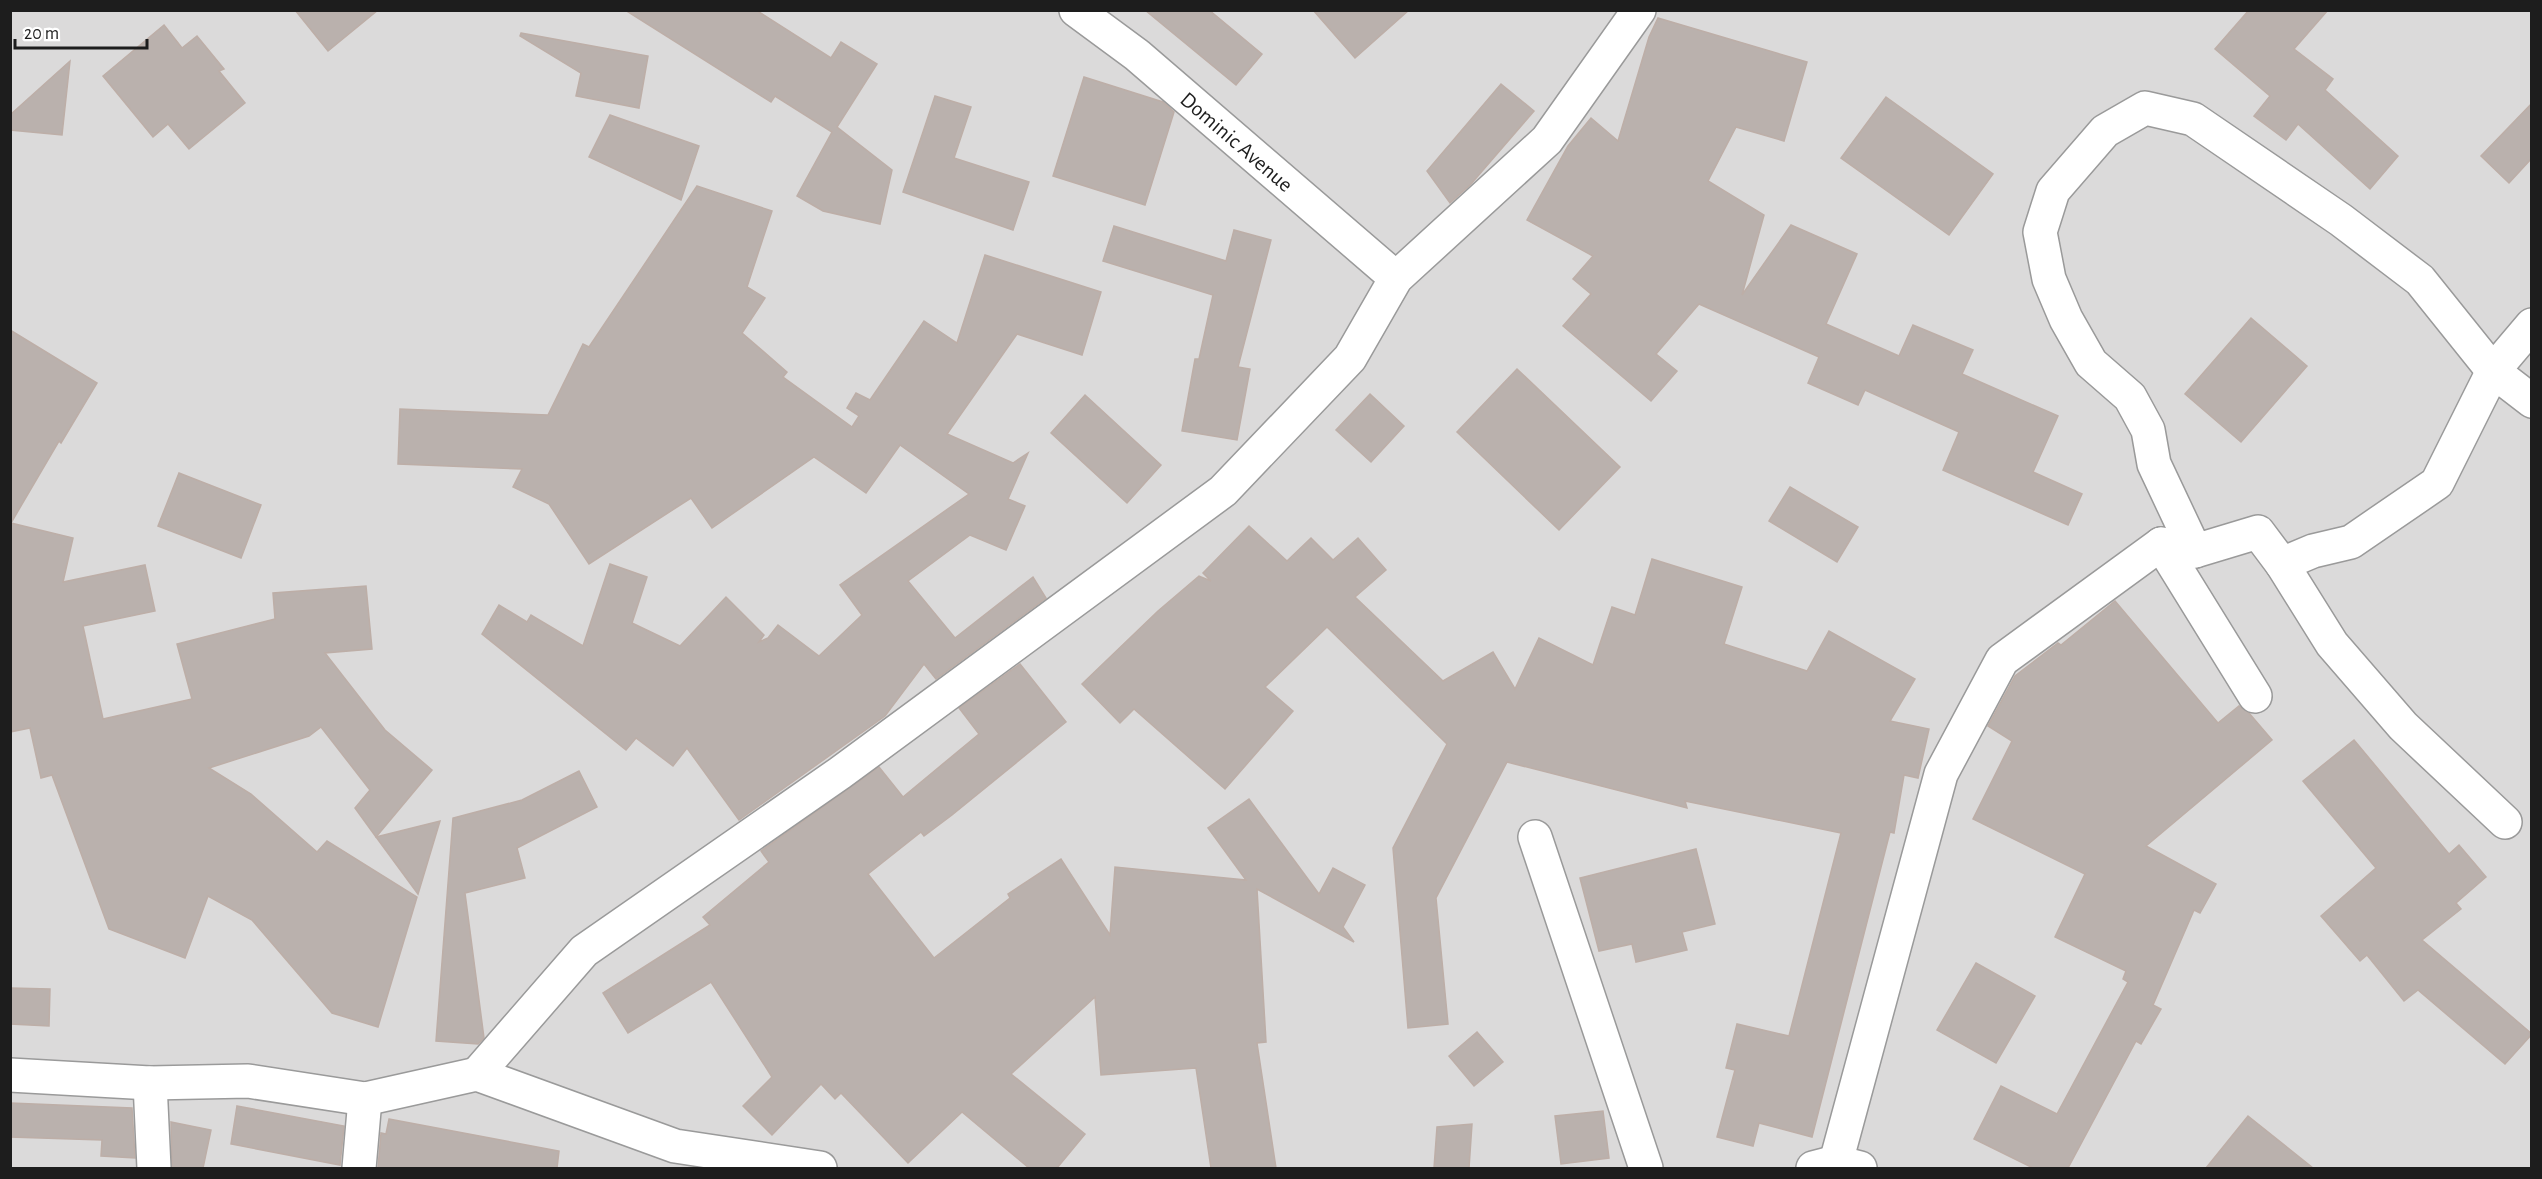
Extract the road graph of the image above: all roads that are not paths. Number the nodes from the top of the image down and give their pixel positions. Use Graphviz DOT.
graph roads {
  1 [pos="1076,10"];
  2 [pos="1639,10"];
  3 [pos="1396,279"];
  4 [pos="2532,325"];
  5 [pos="2493,371"];
  6 [pos="2532,401"];
  7 [pos="2161,544"];
  8 [pos="2195,551"];
  9 [pos="2282,564"];
  10 [pos="2255,696"];
  11 [pos="2505,822"];
  12 [pos="1535,837"];
  13 [pos="477,1074"];
  14 [pos="10,1075"];
  15 [pos="150,1083"];
  16 [pos="365,1099"];
  17 [pos="1836,1166"];
  18 [pos="154,1168"];
  19 [pos="359,1168"];
  20 [pos="820,1168"];
  21 [pos="1646,1168"];
  1 -- 3 [label="street, Dominic Avenue"];
  2 -- 3 [label="street"];
  3 -- 13 [label="street"];
  4 -- 5 [label="street"];
  5 -- 6 [label="street"];
  5 -- 8 [label="street"];
  5 -- 9 [label="street"];
  7 -- 8 [label="street"];
  7 -- 10 [label="street"];
  7 -- 17 [label="street"];
  8 -- 9 [label="street"];
  9 -- 11 [label="street"];
  12 -- 21 [label="street"];
  13 -- 16 [label="street"];
  13 -- 20 [label="street"];
  14 -- 15 [label="street"];
  15 -- 16 [label="street"];
  15 -- 18 [label="street"];
  16 -- 19 [label="street"];
}
